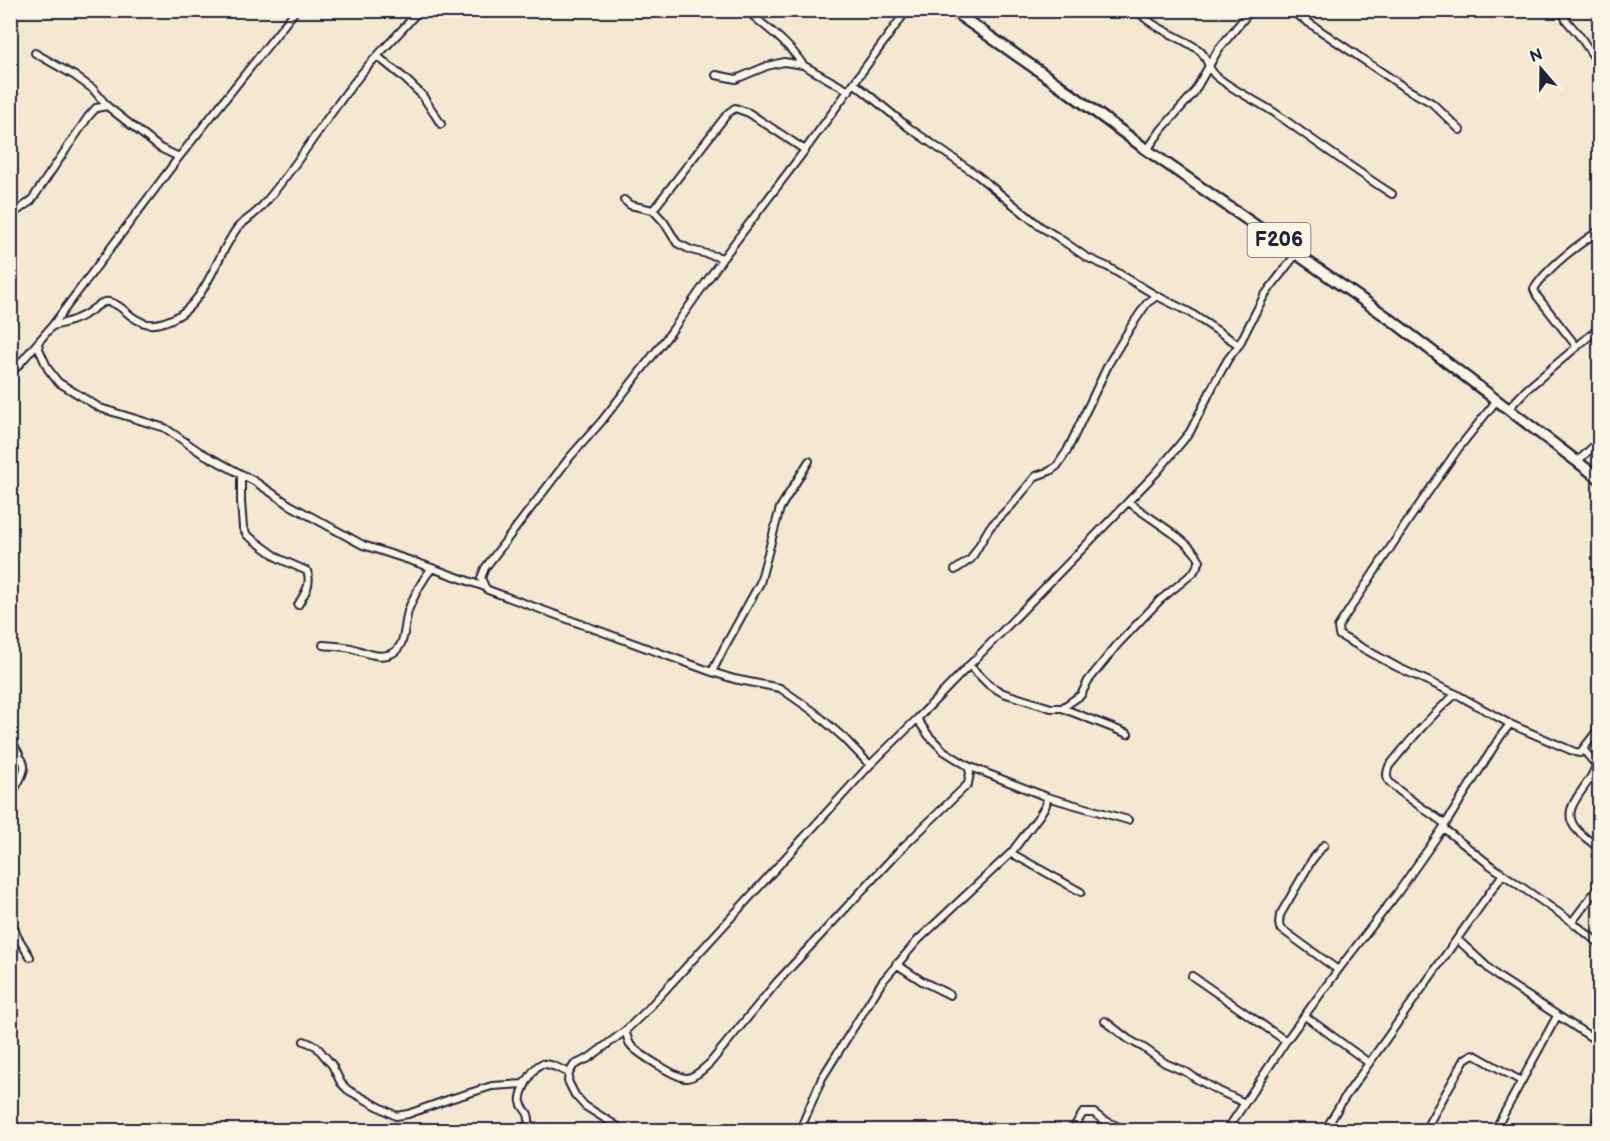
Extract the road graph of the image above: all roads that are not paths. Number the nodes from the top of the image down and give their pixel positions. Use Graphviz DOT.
graph roads {
  1 [pos="296,10"];
  2 [pos="419,10"];
  3 [pos="746,10"];
  4 [pos="908,10"];
  5 [pos="952,10"];
  6 [pos="1137,10"];
  7 [pos="1251,10"];
  8 [pos="1290,10"];
  9 [pos="1562,10"];
  10 [pos="35,53"];
  11 [pos="377,57"];
  12 [pos="803,65"];
  13 [pos="1209,65"];
  14 [pos="1599,66"];
  15 [pos="716,75"];
  16 [pos="854,83"];
  17 [pos="849,90"];
  18 [pos="107,105"];
  19 [pos="441,124"];
  20 [pos="1460,130"];
  21 [pos="805,150"];
  22 [pos="1147,150"];
  23 [pos="179,158"];
  24 [pos="1392,194"];
  25 [pos="624,200"];
  26 [pos="653,210"];
  27 [pos="10,216"];
  28 [pos="1599,230"];
  29 [pos="1297,253"];
  30 [pos="723,258"];
  31 [pos="1157,296"];
  32 [pos="52,326"];
  33 [pos="1599,327"];
  34 [pos="38,342"];
  35 [pos="1239,345"];
  36 [pos="1578,347"];
  37 [pos="10,359"];
  38 [pos="18,366"];
  39 [pos="10,375"];
  40 [pos="1497,400"];
  41 [pos="1509,408"];
  42 [pos="1599,440"];
  43 [pos="809,461"];
  44 [pos="1577,462"];
  45 [pos="241,474"];
  46 [pos="1599,479"];
  47 [pos="1129,502"];
  48 [pos="432,568"];
  49 [pos="955,570"];
  50 [pos="485,587"];
  51 [pos="298,605"];
  52 [pos="323,645"];
  53 [pos="969,665"];
  54 [pos="712,672"];
  55 [pos="1456,694"];
  56 [pos="1062,708"];
  57 [pos="917,719"];
  58 [pos="1510,724"];
  59 [pos="1599,727"];
  60 [pos="1128,734"];
  61 [pos="10,738"];
  62 [pos="1583,749"];
  63 [pos="10,750"];
  64 [pos="19,755"];
  65 [pos="870,765"];
  66 [pos="968,766"];
  67 [pos="10,797"];
  68 [pos="1047,797"];
  69 [pos="1128,820"];
  70 [pos="1444,826"];
  71 [pos="1324,845"];
  72 [pos="1599,849"];
  73 [pos="1011,853"];
  74 [pos="1503,874"];
  75 [pos="1599,885"];
  76 [pos="1081,892"];
  77 [pos="10,909"];
  78 [pos="1572,922"];
  79 [pos="1457,939"];
  80 [pos="1599,944"];
  81 [pos="30,957"];
  82 [pos="896,964"];
  83 [pos="1338,970"];
  84 [pos="1192,976"];
  85 [pos="950,995"];
  86 [pos="1305,1016"];
  87 [pos="1557,1016"];
  88 [pos="1105,1021"];
  89 [pos="625,1031"];
  90 [pos="304,1041"];
  91 [pos="1286,1041"];
  92 [pos="1599,1043"];
  93 [pos="1369,1063"];
  94 [pos="569,1072"];
  95 [pos="529,1078"];
  96 [pos="1521,1081"];
  97 [pos="1245,1103"];
  98 [pos="1599,1113"];
  99 [pos="523,1128"];
  100 [pos="1425,1130"];
  101 [pos="623,1131"];
  102 [pos="800,1131"];
  103 [pos="1072,1131"];
  104 [pos="1125,1131"];
  105 [pos="1227,1131"];
  106 [pos="1326,1131"];
  107 [pos="1495,1131"];
  108 [pos="1592,1131"];
  1 -- 23 [label="street"];
  2 -- 11 [label="street"];
  3 -- 12 [label="street"];
  4 -- 16 [label="street"];
  5 -- 22 [label="main road, F206"];
  6 -- 13 [label="street"];
  7 -- 13 [label="street"];
  8 -- 20 [label="street"];
  9 -- 14 [label="street"];
  10 -- 18 [label="street"];
  11 -- 19 [label="street"];
  11 -- 32 [label="street"];
  12 -- 15 [label="street"];
  12 -- 17 [label="street"];
  13 -- 22 [label="street"];
  13 -- 24 [label="street"];
  16 -- 17 [label="street"];
  16 -- 31 [label="street"];
  17 -- 21 [label="street"];
  18 -- 23 [label="street"];
  18 -- 27 [label="street"];
  21 -- 26 [label="street"];
  21 -- 30 [label="street"];
  22 -- 29 [label="main road, F206"];
  23 -- 32 [label="street"];
  25 -- 26 [label="street"];
  26 -- 30 [label="street"];
  28 -- 36 [label="street"];
  29 -- 35 [label="street"];
  29 -- 40 [label="main road, F206"];
  30 -- 50 [label="street"];
  31 -- 35 [label="street"];
  31 -- 49 [label="street"];
  32 -- 34 [label="street"];
  33 -- 36 [label="street"];
  34 -- 38 [label="street"];
  34 -- 45 [label="street"];
  35 -- 47 [label="street"];
  36 -- 41 [label="street"];
  37 -- 38 [label="street"];
  38 -- 39 [label="street"];
  40 -- 41 [label="main road, F206"];
  40 -- 55 [label="street"];
  41 -- 44 [label="main road, F206"];
  42 -- 44 [label="street"];
  43 -- 54 [label="street"];
  44 -- 46 [label="main road, F206"];
  45 -- 48 [label="street"];
  45 -- 51 [label="street"];
  47 -- 53 [label="street"];
  47 -- 56 [label="street"];
  48 -- 50 [label="street"];
  48 -- 52 [label="street"];
  50 -- 54 [label="street"];
  53 -- 56 [label="street"];
  53 -- 57 [label="street"];
  54 -- 65 [label="street"];
  55 -- 58 [label="street"];
  55 -- 70 [label="street"];
  56 -- 60 [label="street"];
  57 -- 65 [label="street"];
  57 -- 66 [label="street"];
  58 -- 62 [label="street"];
  58 -- 70 [label="street"];
  59 -- 62 [label="street"];
  61 -- 64 [label="street"];
  62 -- 72 [label="street"];
  63 -- 64 [label="street"];
  64 -- 67 [label="street"];
  65 -- 89 [label="street"];
  66 -- 68 [label="street"];
  66 -- 89 [label="street"];
  68 -- 69 [label="street"];
  68 -- 73 [label="street"];
  70 -- 74 [label="street"];
  70 -- 83 [label="street"];
  71 -- 83 [label="street"];
  73 -- 76 [label="street"];
  73 -- 82 [label="street"];
  74 -- 78 [label="street"];
  74 -- 79 [label="street"];
  75 -- 78 [label="street"];
  77 -- 81 [label="street"];
  78 -- 80 [label="street"];
  79 -- 87 [label="street"];
  79 -- 93 [label="street"];
  82 -- 85 [label="street"];
  82 -- 102 [label="street"];
  83 -- 86 [label="street"];
  84 -- 91 [label="street"];
  86 -- 91 [label="street"];
  86 -- 93 [label="street"];
  87 -- 92 [label="street"];
  87 -- 96 [label="street"];
  88 -- 97 [label="street"];
  89 -- 94 [label="street"];
  90 -- 95 [label="street"];
  91 -- 97 [label="street"];
  93 -- 106 [label="street"];
  94 -- 95 [label="street"];
  94 -- 101 [label="street"];
  95 -- 99 [label="street"];
  96 -- 100 [label="street"];
  96 -- 107 [label="street"];
  97 -- 105 [label="street"];
  98 -- 108 [label="street"];
  103 -- 104 [label="street"];
}
